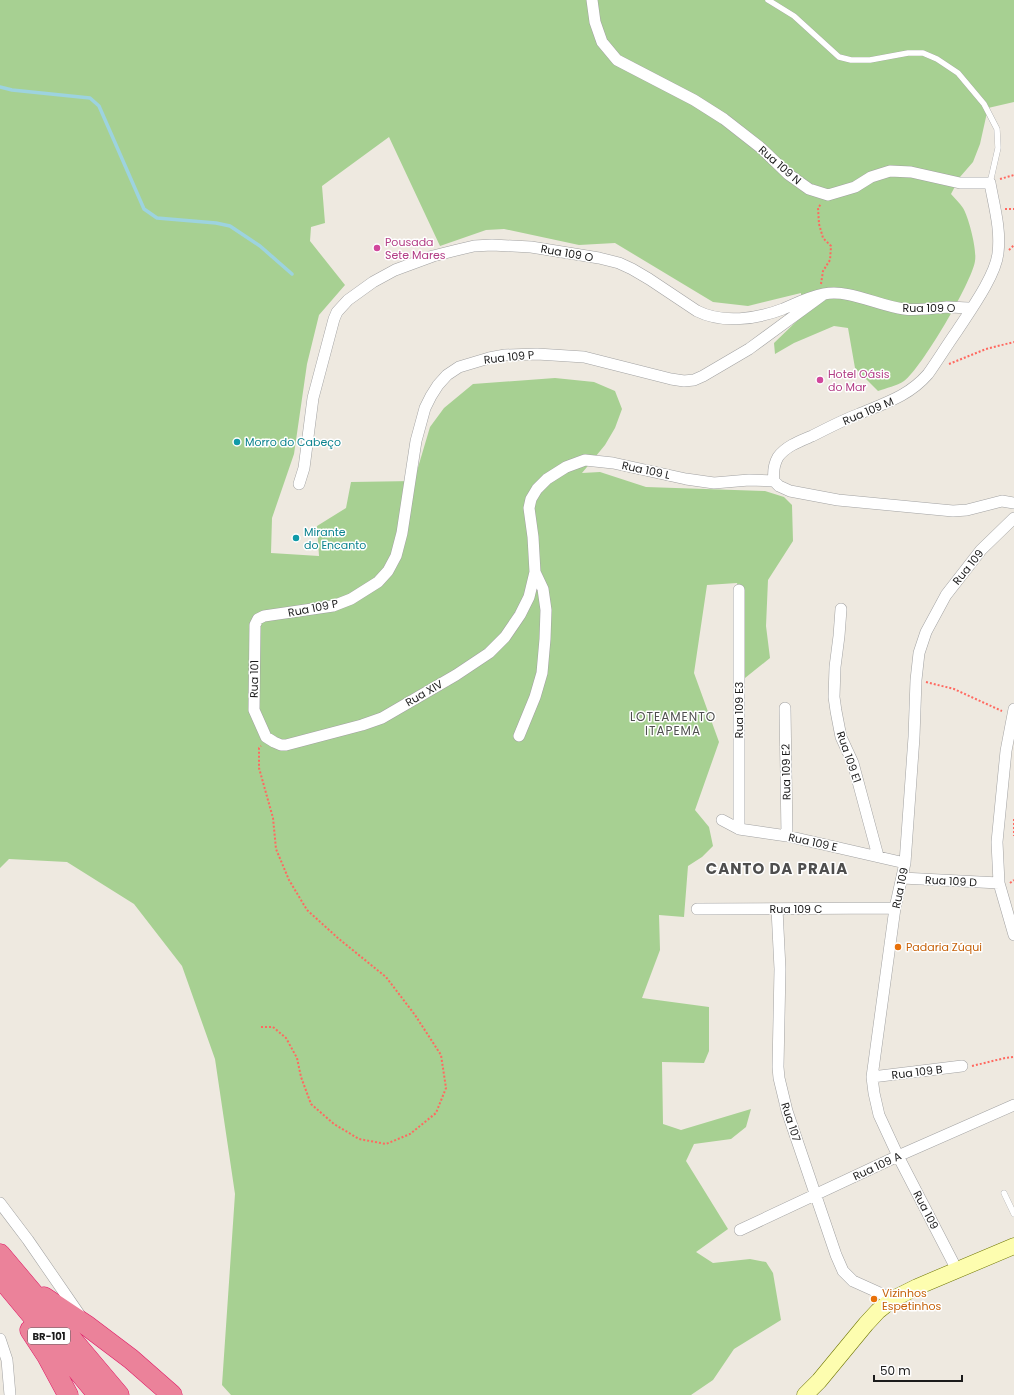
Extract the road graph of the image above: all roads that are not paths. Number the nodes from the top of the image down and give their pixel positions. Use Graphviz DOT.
graph roads {
  1 [pos="592,0"];
  2 [pos="768,0"];
  3 [pos="990,183"];
  4 [pos="824,294"];
  5 [pos="971,308"];
  6 [pos="774,481"];
  7 [pos="299,484"];
  8 [pos="1014,503"];
  9 [pos="1014,518"];
  10 [pos="535,572"];
  11 [pos="738,590"];
  12 [pos="841,609"];
  13 [pos="258,619"];
  14 [pos="785,708"];
  15 [pos="1013,712"];
  16 [pos="519,736"];
  17 [pos="266,737"];
  18 [pos="722,820"];
  19 [pos="739,829"];
  20 [pos="787,836"];
  21 [pos="878,856"];
  22 [pos="905,863"];
  23 [pos="902,878"];
  24 [pos="999,883"];
  25 [pos="895,908"];
  26 [pos="697,909"];
  27 [pos="777,909"];
  28 [pos="1014,935"];
  29 [pos="962,1066"];
  30 [pos="872,1077"];
  31 [pos="1014,1105"];
  32 [pos="898,1156"];
  33 [pos="1004,1193"];
  34 [pos="815,1195"];
  35 [pos="0,1204"];
  36 [pos="1014,1214"];
  37 [pos="740,1230"];
  38 [pos="1014,1246"];
  39 [pos="0,1254"];
  40 [pos="957,1270"];
  41 [pos="0,1277"];
  42 [pos="0,1283"];
  43 [pos="26,1285"];
  44 [pos="893,1299"];
  45 [pos="86,1324"];
  46 [pos="0,1339"];
  47 [pos="10,1395"];
  48 [pos="68,1395"];
  49 [pos="98,1395"];
  50 [pos="119,1395"];
  51 [pos="172,1395"];
  52 [pos="805,1395"];
  1 -- 3 [label="street, Rua 109 N"];
  2 -- 3 [label="lane"];
  3 -- 5 [label="street"];
  4 -- 5 [label="street, Rua 109 O"];
  4 -- 7 [label="street, Rua 109 O"];
  4 -- 13 [label="street, Rua 109 P"];
  5 -- 6 [label="street, Rua 109 M"];
  6 -- 8 [label="street, Rua 109 L"];
  6 -- 10 [label="street, Rua 109 L"];
  9 -- 22 [label="street, Rua 109"];
  10 -- 16 [label="street, Rua 109 L"];
  10 -- 17 [label="street, Rua XIV"];
  11 -- 19 [label="street, Rua 109 E3"];
  12 -- 21 [label="street, Rua 109 E1"];
  13 -- 17 [label="street, Rua 101"];
  14 -- 20 [label="street, Rua 109 E2"];
  15 -- 24 [label="street"];
  18 -- 19 [label="street, Rua 109 E"];
  19 -- 20 [label="street, Rua 109 E"];
  20 -- 21 [label="street, Rua 109 E"];
  21 -- 22 [label="street, Rua 109 E"];
  22 -- 23 [label="street, Rua 109"];
  23 -- 24 [label="street, Rua 109 D"];
  23 -- 25 [label="street, Rua 109"];
  24 -- 28 [label="street"];
  25 -- 27 [label="street, Rua 109 C"];
  25 -- 30 [label="street, Rua 109"];
  26 -- 27 [label="street, Rua 109 C"];
  27 -- 34 [label="street, Rua 107"];
  29 -- 30 [label="street, Rua 109 B"];
  30 -- 32 [label="street, Rua 109"];
  31 -- 32 [label="street, Rua 109 A"];
  32 -- 34 [label="street, Rua 109 A"];
  32 -- 40 [label="street, Rua 109"];
  33 -- 36 [label="lane"];
  34 -- 37 [label="street, Rua 109 A"];
  34 -- 44 [label="street, Rua 107"];
  35 -- 45 [label="street"];
  38 -- 40 [label="main road"];
  39 -- 43 [label="highway, BR-101"];
  40 -- 44 [label="main road"];
  41 -- 49 [label="highway, BR-101"];
  42 -- 48 [label="highway"];
  43 -- 45 [label="highway"];
  43 -- 50 [label="highway, BR-101"];
  44 -- 52 [label="main road"];
  45 -- 51 [label="highway"];
  46 -- 47 [label="street"];
}
